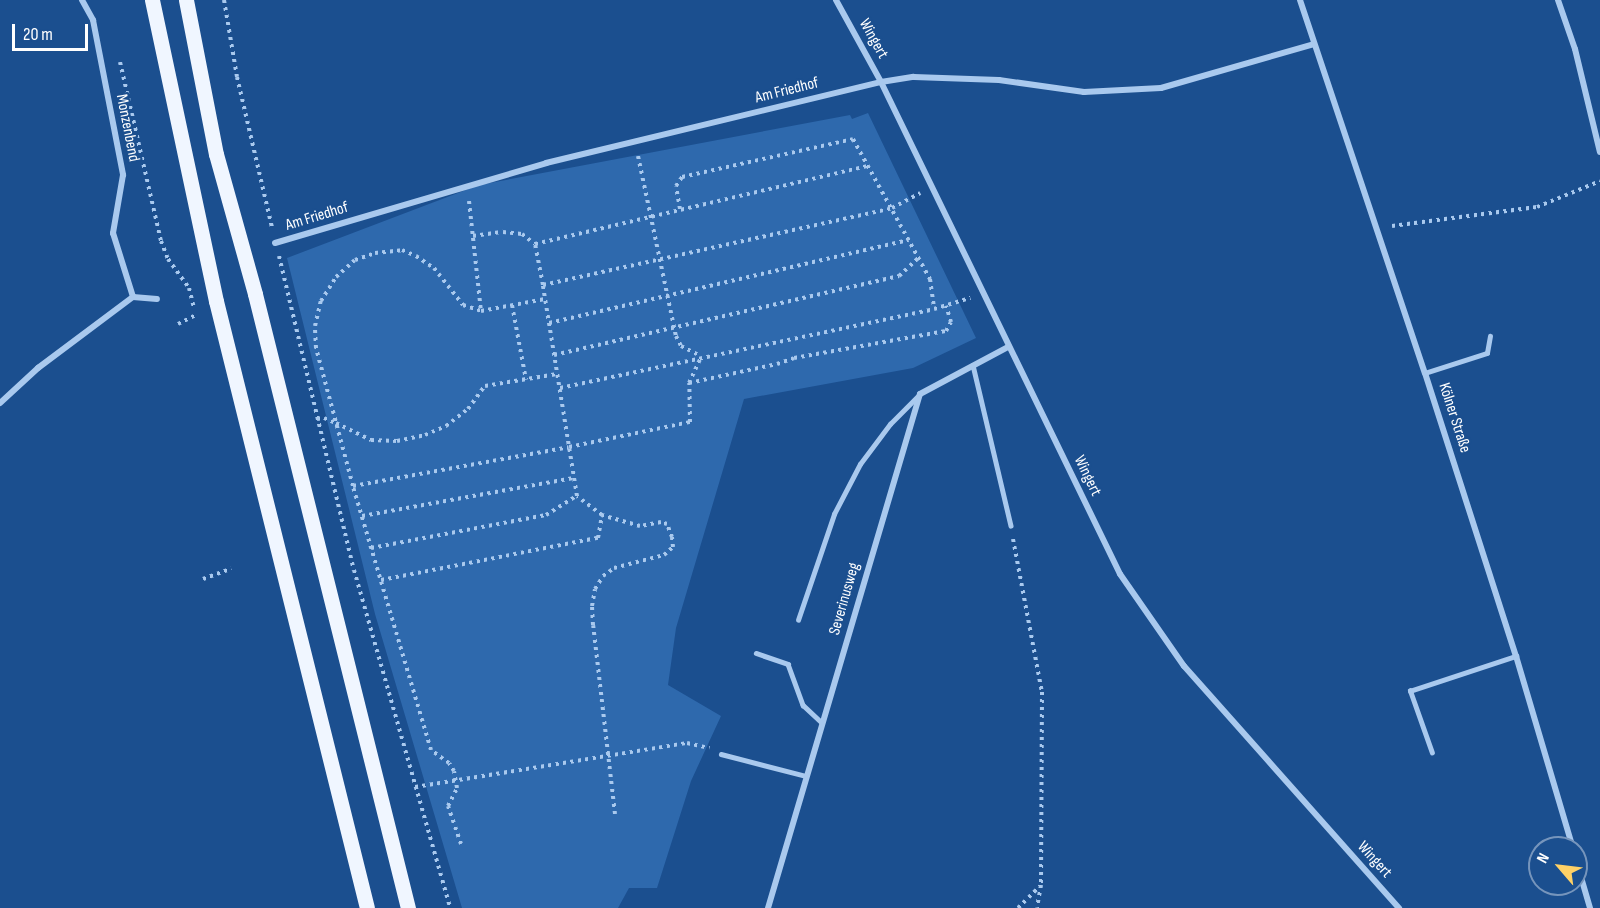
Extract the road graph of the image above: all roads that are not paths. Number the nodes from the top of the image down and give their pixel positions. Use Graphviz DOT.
graph roads {
  1 [pos="82,0"];
  2 [pos="152,0"];
  3 [pos="186,0"];
  4 [pos="836,0"];
  5 [pos="1300,0"];
  6 [pos="1558,0"];
  7 [pos="1314,44"];
  8 [pos="881,82"];
  9 [pos="1600,152"];
  10 [pos="275,243"];
  11 [pos="133,297"];
  12 [pos="157,299"];
  13 [pos="1490,336"];
  14 [pos="1008,347"];
  15 [pos="973,365"];
  16 [pos="1425,374"];
  17 [pos="920,394"];
  18 [pos="0,403"];
  19 [pos="1011,526"];
  20 [pos="798,620"];
  21 [pos="756,653"];
  22 [pos="1516,656"];
  23 [pos="822,723"];
  24 [pos="1432,753"];
  25 [pos="721,754"];
  26 [pos="806,776"];
  27 [pos="1569,836"];
  28 [pos="367,908"];
  29 [pos="408,908"];
  30 [pos="768,908"];
  31 [pos="1399,908"];
  1 -- 11 [label="street, Monzenbend"];
  2 -- 28 [label="main road"];
  3 -- 29 [label="main road"];
  4 -- 8 [label="street, Wingert"];
  5 -- 7 [label="street, Kölner Straße"];
  6 -- 9 [label="street"];
  7 -- 8 [label="street, Am Friedhof"];
  7 -- 16 [label="street, Kölner Straße"];
  8 -- 10 [label="street, Am Friedhof"];
  8 -- 14 [label="street, Wingert"];
  11 -- 12 [label="street"];
  11 -- 18 [label="street"];
  13 -- 16 [label="lane"];
  14 -- 15 [label="street"];
  14 -- 31 [label="street, Wingert"];
  15 -- 17 [label="street"];
  15 -- 19 [label="lane"];
  16 -- 22 [label="street, Kölner Straße"];
  17 -- 20 [label="lane"];
  17 -- 23 [label="street, Severinusweg"];
  21 -- 23 [label="lane"];
  22 -- 24 [label="lane"];
  22 -- 27 [label="street, Kölner Straße"];
  23 -- 26 [label="street, Severinusweg"];
  25 -- 26 [label="lane"];
  26 -- 30 [label="street, Severinusweg"];
}
